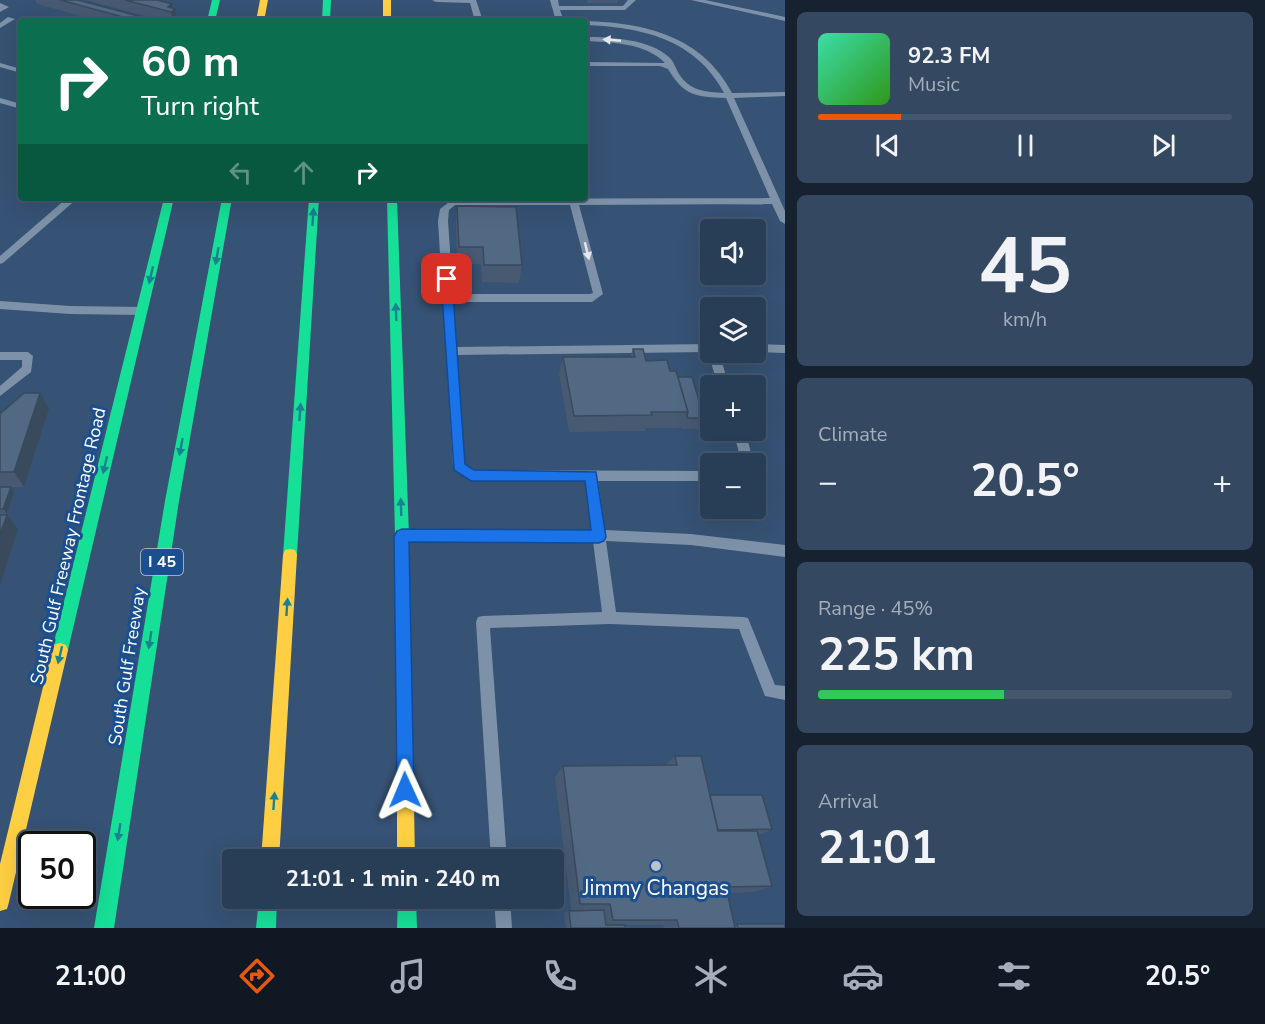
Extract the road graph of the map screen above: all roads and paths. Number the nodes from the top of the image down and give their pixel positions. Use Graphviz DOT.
graph roads {
  1 [pos="216,0"];
  2 [pos="264,0"];
  3 [pos="327,0"];
  4 [pos="387,0"];
  5 [pos="436,0"];
  6 [pos="554,0"];
  7 [pos="632,0"];
  8 [pos="695,0"];
  9 [pos="0,5"];
  10 [pos="556,8"];
  11 [pos="0,10"];
  12 [pos="212,18"];
  13 [pos="261,18"];
  14 [pos="326,18"];
  15 [pos="387,18"];
  16 [pos="478,18"];
  17 [pos="559,18"];
  18 [pos="11,19"];
  19 [pos="785,19"];
  20 [pos="588,23"];
  21 [pos="0,26"];
  22 [pos="588,39"];
  23 [pos="641,46"];
  24 [pos="648,63"];
  25 [pos="588,64"];
  26 [pos="0,65"];
  27 [pos="671,67"];
  28 [pos="18,70"];
  29 [pos="785,94"];
  30 [pos="728,95"];
  31 [pos="0,100"];
  32 [pos="18,106"];
  33 [pos="70,201"];
  34 [pos="168,201"];
  35 [pos="226,201"];
  36 [pos="314,201"];
  37 [pos="392,201"];
  38 [pos="776,201"];
  39 [pos="574,202"];
  40 [pos="785,221"];
  41 [pos="0,261"];
  42 [pos="448,298"];
  43 [pos="0,305"];
  44 [pos="142,311"];
  45 [pos="700,348"];
  46 [pos="766,348"];
  47 [pos="785,349"];
  48 [pos="451,351"];
  49 [pos="0,356"];
  50 [pos="0,392"];
  51 [pos="591,476"];
  52 [pos="700,476"];
  53 [pos="402,536"];
  54 [pos="599,537"];
  55 [pos="785,551"];
  56 [pos="610,618"];
  57 [pos="785,693"];
  58 [pos="271,849"];
  59 [pos="406,849"];
  60 [pos="498,849"];
  61 [pos="5,865"];
  62 [pos="0,902"];
  63 [pos="267,909"];
  64 [pos="407,909"];
  65 [pos="503,909"];
  66 [pos="104,928"];
  67 [pos="266,928"];
  68 [pos="407,928"];
  69 [pos="504,928"];
  1 -- 12 [label="main road"];
  2 -- 13 [label="main road"];
  3 -- 14 [label="main road"];
  4 -- 15 [label="main road"];
  5 -- 16 [label="lane"];
  6 -- 10 [label="lane"];
  7 -- 10 [label="lane"];
  8 -- 19 [label="lane"];
  9 -- 11 [label="lane"];
  10 -- 17 [label="lane"];
  18 -- 21 [label="lane"];
  20 -- 30 [label="lane"];
  23 -- 22 [label="lane, one-way"];
  23 -- 24 [label="lane"];
  23 -- 27 [label="lane"];
  24 -- 25 [label="lane"];
  24 -- 27 [label="lane"];
  26 -- 28 [label="lane"];
  27 -- 30 [label="lane"];
  29 -- 30 [label="lane"];
  30 -- 38 [label="lane"];
  31 -- 32 [label="lane"];
  33 -- 41 [label="lane"];
  34 -- 44 [label="main road, South Gulf Freeway Frontage Road, one-way"];
  35 -- 66 [label="main road, South Gulf Freeway / I 45, one-way"];
  58 -- 36 [label="main road, one-way"];
  53 -- 37 [label="main road, one-way"];
  38 -- 39 [label="lane"];
  38 -- 40 [label="lane"];
  39 -- 42 [label="lane"];
  39 -- 42 [label="lane, one-way"];
  42 -- 48 [label="lane"];
  43 -- 44 [label="lane"];
  44 -- 61 [label="main road, South Gulf Freeway Frontage Road, one-way"];
  45 -- 48 [label="lane"];
  46 -- 47 [label="lane"];
  48 -- 51 [label="lane"];
  49 -- 50 [label="lane"];
  51 -- 52 [label="lane"];
  51 -- 54 [label="lane"];
  53 -- 54 [label="lane"];
  53 -- 59 [label="main road"];
  54 -- 55 [label="lane"];
  54 -- 56 [label="lane"];
  56 -- 57 [label="lane"];
  56 -- 60 [label="lane"];
  61 -- 62 [label="main road, South Gulf Freeway Frontage Road"];
  63 -- 67 [label="main road"];
  64 -- 68 [label="main road"];
  65 -- 69 [label="lane"];
}
